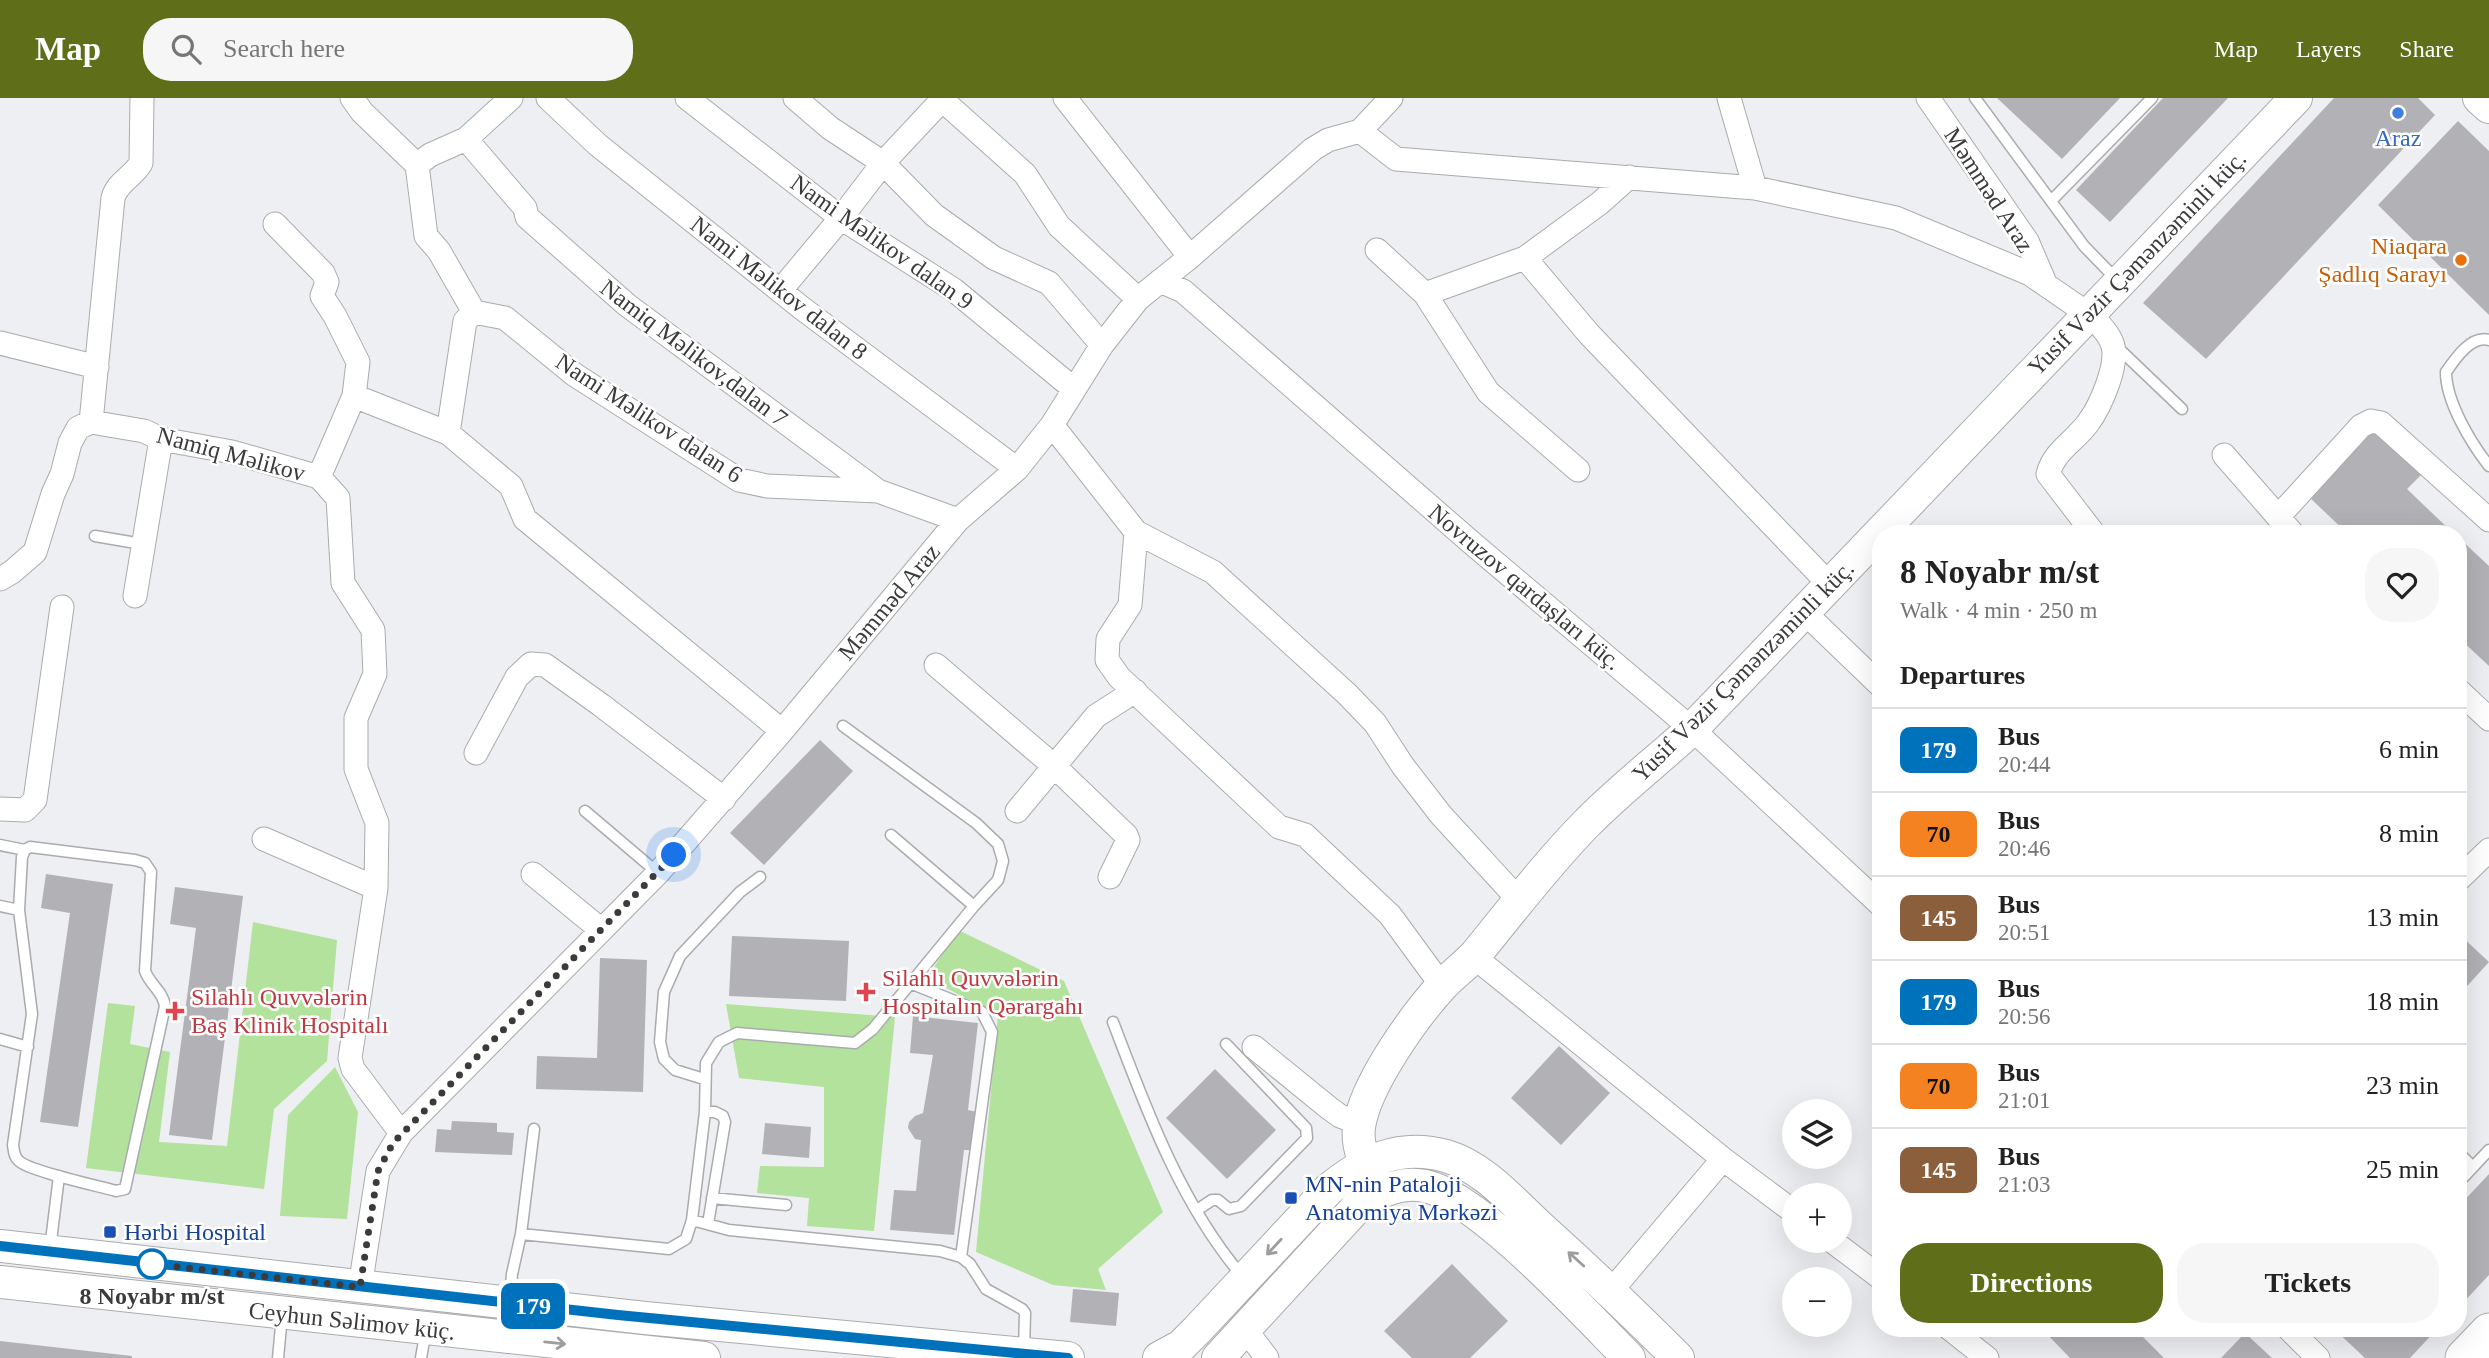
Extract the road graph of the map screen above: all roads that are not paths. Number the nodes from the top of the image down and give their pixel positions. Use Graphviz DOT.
graph roads {
  1 [pos="142,98"];
  2 [pos="352,98"];
  3 [pos="511,98"];
  4 [pos="548,98"];
  5 [pos="687,98"];
  6 [pos="795,98"];
  7 [pos="1065,98"];
  8 [pos="1391,98"];
  9 [pos="1729,98"];
  10 [pos="1928,98"];
  11 [pos="1975,98"];
  12 [pos="2152,98"];
  13 [pos="2296,98"];
  14 [pos="2479,98"];
  15 [pos="941,99"];
  16 [pos="2489,107"];
  17 [pos="1360,131"];
  18 [pos="466,139"];
  19 [pos="883,163"];
  20 [pos="416,165"];
  21 [pos="1629,177"];
  22 [pos="1755,188"];
  23 [pos="2051,201"];
  24 [pos="841,218"];
  25 [pos="275,224"];
  26 [pos="1377,250"];
  27 [pos="1190,257"];
  28 [pos="1525,258"];
  29 [pos="1160,281"];
  30 [pos="2119,282"];
  31 [pos="2046,285"];
  32 [pos="780,291"];
  33 [pos="1425,294"];
  34 [pos="1138,299"];
  35 [pos="474,312"];
  36 [pos="2089,313"];
  37 [pos="2489,340"];
  38 [pos="0,343"];
  39 [pos="2113,344"];
  40 [pos="1102,345"];
  41 [pos="97,367"];
  42 [pos="1074,389"];
  43 [pos="354,396"];
  44 [pos="2182,409"];
  45 [pos="92,422"];
  46 [pos="1052,425"];
  47 [pos="448,433"];
  48 [pos="161,439"];
  49 [pos="2224,455"];
  50 [pos="2489,466"];
  51 [pos="1017,469"];
  52 [pos="1578,470"];
  53 [pos="319,477"];
  54 [pos="878,491"];
  55 [pos="958,520"];
  56 [pos="2489,520"];
  57 [pos="1887,525"];
  58 [pos="2087,525"];
  59 [pos="2285,525"];
  60 [pos="1136,532"];
  61 [pos="95,536"];
  62 [pos="1872,541"];
  63 [pos="142,544"];
  64 [pos="0,579"];
  65 [pos="1830,585"];
  66 [pos="135,596"];
  67 [pos="62,607"];
  68 [pos="1805,613"];
  69 [pos="936,665"];
  70 [pos="1872,677"];
  71 [pos="1135,691"];
  72 [pos="2467,698"];
  73 [pos="2489,719"];
  74 [pos="843,726"];
  75 [pos="1692,729"];
  76 [pos="782,731"];
  77 [pos="476,753"];
  78 [pos="1054,766"];
  79 [pos="724,799"];
  80 [pos="0,809"];
  81 [pos="585,811"];
  82 [pos="1017,811"];
  83 [pos="891,835"];
  84 [pos="264,839"];
  85 [pos="0,845"];
  86 [pos="25,850"];
  87 [pos="2489,850"];
  88 [pos="2467,864"];
  89 [pos="658,873"];
  90 [pos="533,874"];
  91 [pos="760,877"];
  92 [pos="1110,877"];
  93 [pos="376,888"];
  94 [pos="1872,897"];
  95 [pos="1519,900"];
  96 [pos="0,906"];
  97 [pos="974,906"];
  98 [pos="19,910"];
  99 [pos="600,929"];
  100 [pos="1474,956"];
  101 [pos="910,983"];
  102 [pos="1442,986"];
  103 [pos="1113,1022"];
  104 [pos="0,1039"];
  105 [pos="1226,1044"];
  106 [pos="28,1047"];
  107 [pos="1254,1047"];
  108 [pos="704,1079"];
  109 [pos="705,1112"];
  110 [pos="1359,1124"];
  111 [pos="534,1129"];
  112 [pos="401,1133"];
  113 [pos="2489,1150"];
  114 [pos="1723,1159"];
  115 [pos="2467,1161"];
  116 [pos="1365,1163"];
  117 [pos="2473,1167"];
  118 [pos="2467,1173"];
  119 [pos="60,1176"];
  120 [pos="1379,1192"];
  121 [pos="712,1198"];
  122 [pos="1782,1203"];
  123 [pos="786,1205"];
  124 [pos="1197,1210"];
  125 [pos="692,1220"];
  126 [pos="708,1224"];
  127 [pos="521,1234"];
  128 [pos="0,1246"];
  129 [pos="50,1252"];
  130 [pos="1848,1253"];
  131 [pos="961,1256"];
  132 [pos="1872,1271"];
  133 [pos="1245,1279"];
  134 [pos="0,1282"];
  135 [pos="360,1287"];
  136 [pos="1611,1291"];
  137 [pos="509,1304"];
  138 [pos="283,1313"];
  139 [pos="1245,1329"];
  140 [pos="2489,1332"];
  141 [pos="1961,1337"];
  142 [pos="2297,1337"];
  143 [pos="424,1343"];
  144 [pos="1023,1355"];
  145 [pos="278,1358"];
  146 [pos="704,1358"];
  147 [pos="1068,1358"];
  148 [pos="1159,1358"];
  149 [pos="1218,1358"];
  150 [pos="1267,1358"];
  151 [pos="1629,1358"];
  152 [pos="1678,1358"];
  153 [pos="1988,1358"];
  154 [pos="2318,1358"];
  155 [pos="2464,1358"];
  1 -- 41 [label="street"];
  2 -- 20 [label="street"];
  3 -- 18 [label="street"];
  4 -- 32 [label="street, Nami Məlikov dalan 8"];
  5 -- 24 [label="street, Nami Məlikov dalan 9"];
  6 -- 19 [label="street"];
  7 -- 27 [label="street"];
  8 -- 17 [label="street"];
  9 -- 22 [label="street"];
  10 -- 31 [label="street, Məmməd Araz"];
  11 -- 23 [label="lane"];
  12 -- 23 [label="lane"];
  13 -- 30 [label="main road, Yusif Vəzir Çəmənzəminli küç."];
  14 -- 16 [label="main road"];
  15 -- 19 [label="street"];
  15 -- 34 [label="street"];
  17 -- 21 [label="street"];
  17 -- 27 [label="street, Məmməd Araz"];
  18 -- 20 [label="street"];
  18 -- 54 [label="street, Namiq Məlikov,dalan 7"];
  19 -- 24 [label="street"];
  19 -- 40 [label="street"];
  20 -- 35 [label="street"];
  21 -- 22 [label="street"];
  21 -- 28 [label="street"];
  22 -- 31 [label="street"];
  23 -- 30 [label="lane"];
  24 -- 32 [label="street"];
  24 -- 42 [label="street, Nami Məlikov dalan 9"];
  25 -- 43 [label="street, Namiq Məlikov"];
  26 -- 33 [label="street"];
  27 -- 29 [label="street, Məmməd Araz"];
  28 -- 33 [label="street"];
  28 -- 65 [label="street"];
  29 -- 34 [label="street, Məmməd Araz"];
  29 -- 75 [label="street, Novruzov qardaşları küç."];
  30 -- 36 [label="main road, Yusif Vəzir Çəmənzəminli küç."];
  31 -- 36 [label="street"];
  32 -- 51 [label="street, Nami Məlikov dalan 8"];
  33 -- 52 [label="street"];
  34 -- 40 [label="street, Məmməd Araz"];
  35 -- 47 [label="street"];
  35 -- 54 [label="street, Nami Məlikov dalan 6"];
  36 -- 39 [label="street"];
  36 -- 57 [label="main road, Yusif Vəzir Çəmənzəminli küç."];
  37 -- 50 [label="lane"];
  38 -- 41 [label="street"];
  39 -- 44 [label="lane"];
  39 -- 58 [label="street"];
  40 -- 42 [label="street, Məmməd Araz"];
  41 -- 45 [label="street"];
  42 -- 46 [label="street, Məmməd Araz"];
  43 -- 47 [label="street"];
  43 -- 53 [label="street, Namiq Məlikov"];
  45 -- 48 [label="street, Namiq Məlikov"];
  45 -- 64 [label="street"];
  46 -- 51 [label="street, Məmməd Araz"];
  46 -- 60 [label="street"];
  47 -- 76 [label="street"];
  48 -- 53 [label="street, Namiq Məlikov"];
  48 -- 63 [label="street"];
  49 -- 59 [label="street"];
  51 -- 55 [label="street, Məmməd Araz"];
  53 -- 93 [label="street"];
  54 -- 55 [label="street, Namiq Məlikov,dalan 7"];
  55 -- 76 [label="street, Məmməd Araz"];
  56 -- 59 [label="street"];
  60 -- 71 [label="street"];
  60 -- 95 [label="street"];
  61 -- 63 [label="lane"];
  62 -- 65 [label="main road, Yusif Vəzir Çəmənzəminli küç."];
  63 -- 66 [label="street"];
  65 -- 68 [label="main road, Yusif Vəzir Çəmənzəminli küç."];
  67 -- 80 [label="street"];
  68 -- 70 [label="street"];
  68 -- 75 [label="main road, Yusif Vəzir Çəmənzəminli küç."];
  69 -- 78 [label="street"];
  71 -- 78 [label="street"];
  71 -- 102 [label="street"];
  72 -- 73 [label="street"];
  74 -- 97 [label="lane"];
  75 -- 94 [label="street, Novruzov qardaşları küç."];
  75 -- 95 [label="main road, Yusif Vəzir Çəmənzəminli küç."];
  76 -- 79 [label="street, Məmməd Araz"];
  77 -- 79 [label="street"];
  78 -- 82 [label="street"];
  78 -- 92 [label="street"];
  79 -- 89 [label="street, Məmməd Araz"];
  81 -- 89 [label="lane"];
  83 -- 97 [label="lane"];
  84 -- 93 [label="street"];
  85 -- 86 [label="lane"];
  86 -- 98 [label="lane"];
  86 -- 119 [label="lane"];
  87 -- 88 [label="street"];
  89 -- 99 [label="street, Məmməd Araz"];
  90 -- 99 [label="street"];
  91 -- 108 [label="lane"];
  93 -- 112 [label="street"];
  95 -- 100 [label="main road, Yusif Vəzir Çəmənzəminli küç."];
  96 -- 98 [label="lane"];
  97 -- 101 [label="lane"];
  98 -- 106 [label="lane"];
  99 -- 112 [label="street, Məmməd Araz"];
  100 -- 102 [label="main road, Yusif Vəzir Çəmənzəminli küç."];
  100 -- 114 [label="street"];
  101 -- 108 [label="lane"];
  101 -- 131 [label="lane"];
  102 -- 110 [label="main road, Yusif Vəzir Çəmənzəminli küç."];
  103 -- 124 [label="lane"];
  104 -- 106 [label="lane"];
  105 -- 124 [label="lane"];
  106 -- 119 [label="lane"];
  107 -- 110 [label="street"];
  108 -- 109 [label="lane"];
  109 -- 121 [label="lane"];
  109 -- 125 [label="lane"];
  110 -- 116 [label="main road, Yusif Vəzir Çəmənzəminli küç."];
  111 -- 127 [label="lane"];
  112 -- 135 [label="street, Məmməd Araz"];
  113 -- 117 [label="lane"];
  114 -- 122 [label="street"];
  114 -- 136 [label="street"];
  115 -- 117 [label="lane"];
  116 -- 120 [label="main road, Yusif Vəzir Çəmənzəminli küç."];
  116 -- 133 [label="main road, one-way"];
  136 -- 116 [label="main road, one-way"];
  117 -- 118 [label="lane"];
  119 -- 129 [label="lane"];
  120 -- 139 [label="main road"];
  120 -- 151 [label="main road"];
  121 -- 123 [label="lane"];
  121 -- 126 [label="lane"];
  124 -- 133 [label="lane"];
  125 -- 126 [label="lane"];
  125 -- 127 [label="lane"];
  126 -- 131 [label="lane"];
  127 -- 137 [label="lane"];
  128 -- 129 [label="main road, Ceyhun Səlimov küç."];
  129 -- 135 [label="main road, Ceyhun Səlimov küç."];
  130 -- 132 [label="street"];
  131 -- 144 [label="lane"];
  133 -- 148 [label="main road"];
  134 -- 138 [label="main road, Ceyhun Səlimov küç."];
  135 -- 137 [label="main road, Ceyhun Səlimov küç."];
  136 -- 152 [label="main road"];
  137 -- 144 [label="main road, Ceyhun Səlimov küç."];
  138 -- 143 [label="main road, Ceyhun Səlimov küç."];
  138 -- 145 [label="lane"];
  139 -- 149 [label="main road"];
  139 -- 150 [label="street"];
  140 -- 155 [label="main road"];
  141 -- 153 [label="street"];
  142 -- 154 [label="street"];
  143 -- 146 [label="main road, Ceyhun Səlimov küç., one-way"];
  144 -- 147 [label="main road, Ceyhun Səlimov küç."];
}
